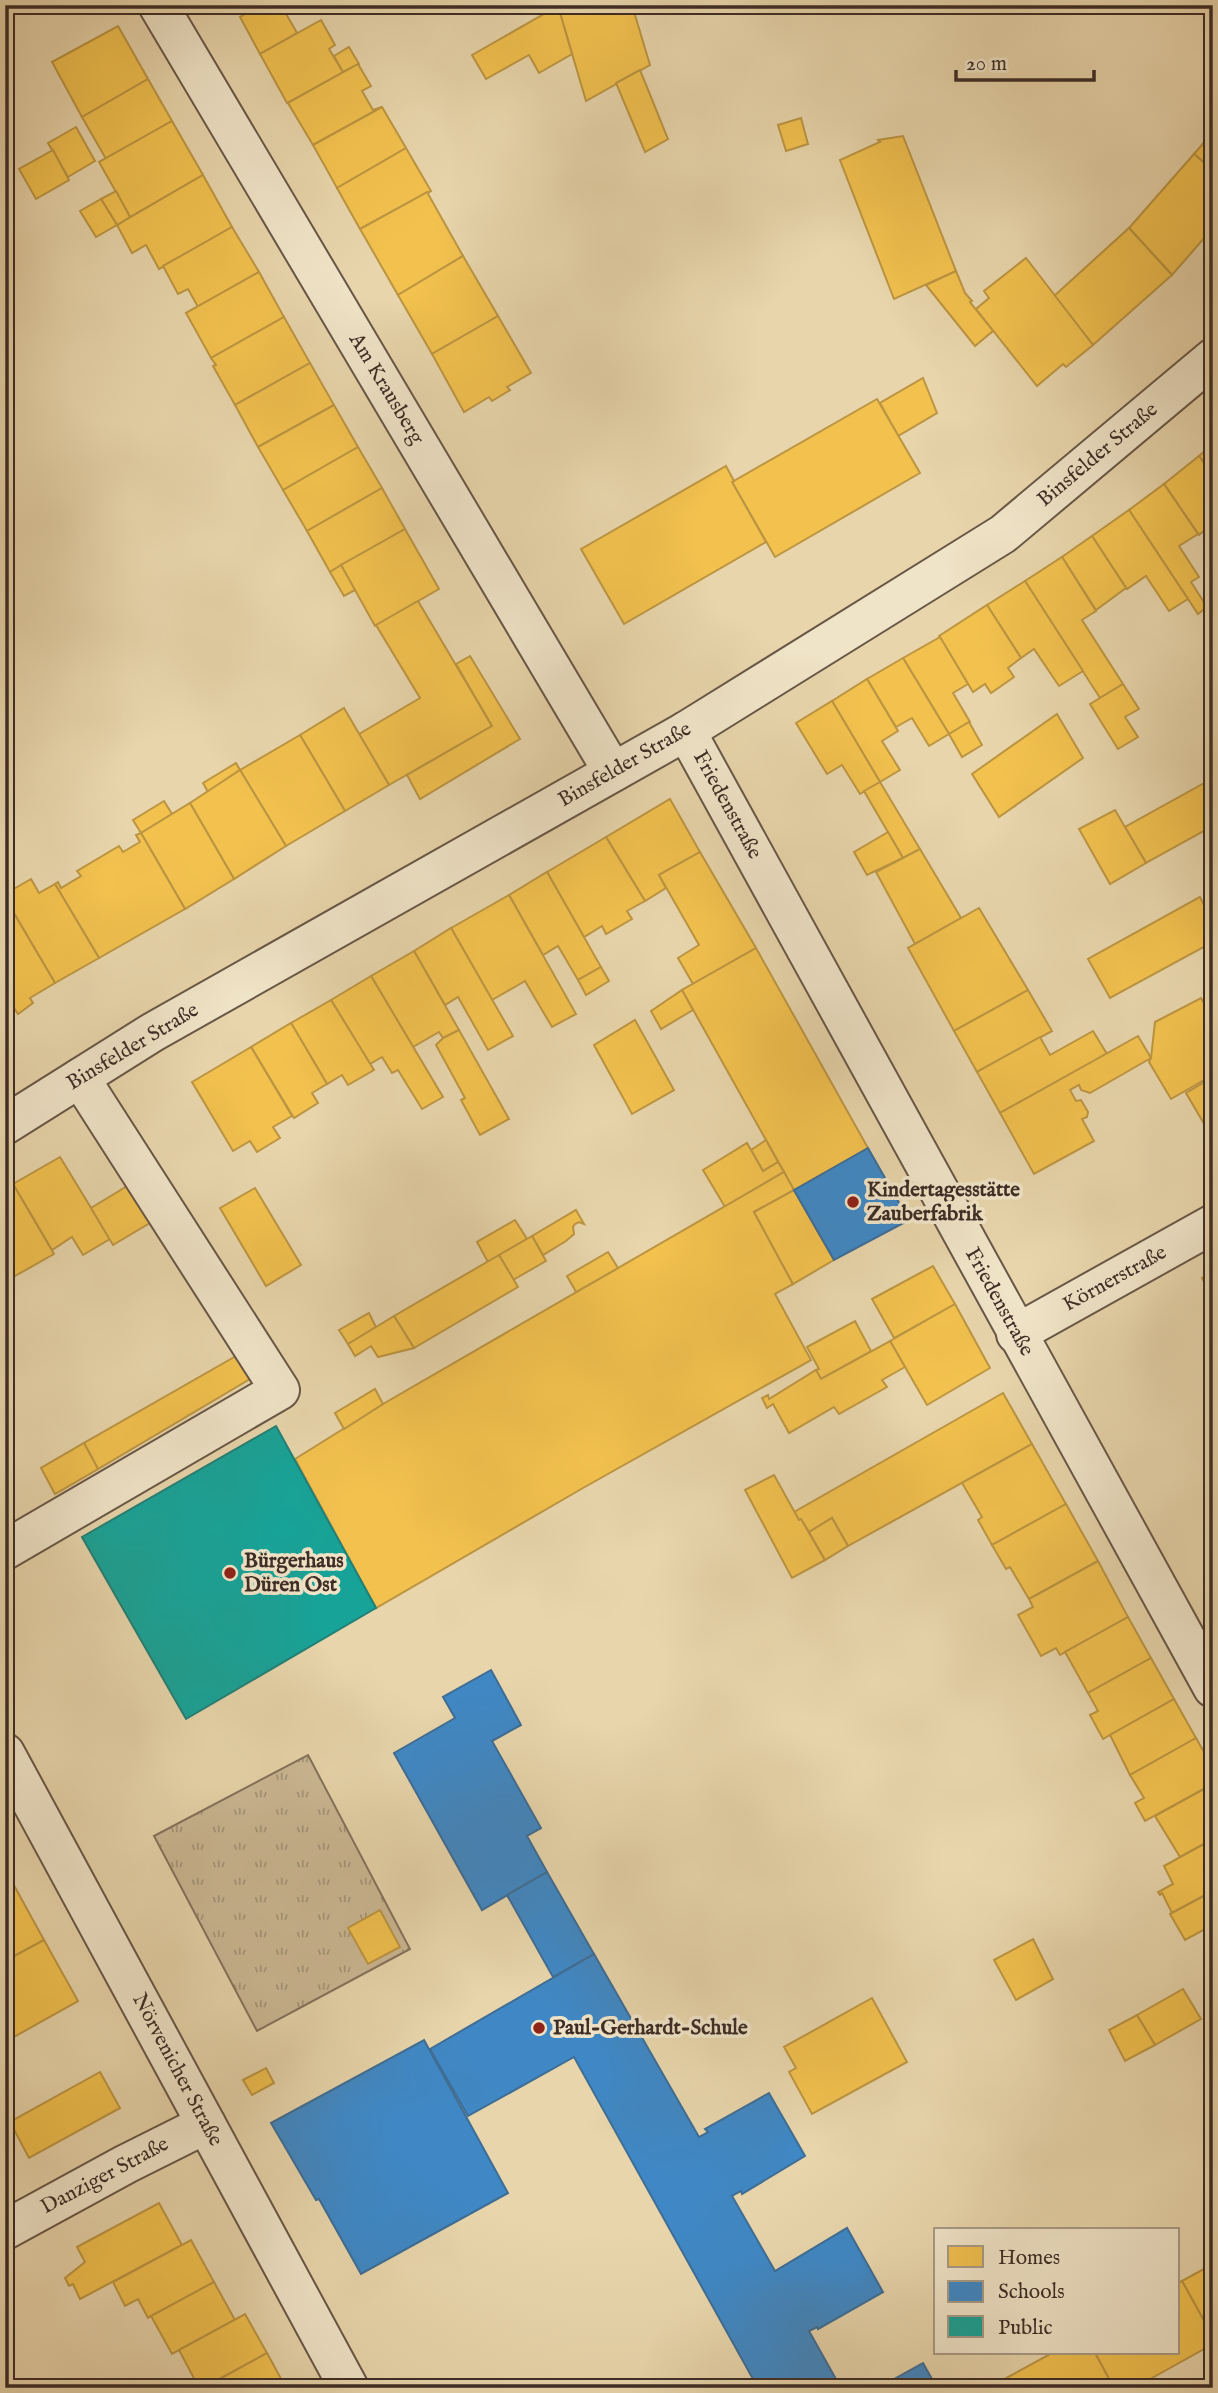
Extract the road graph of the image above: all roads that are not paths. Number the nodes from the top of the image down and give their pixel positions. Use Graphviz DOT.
graph roads {
  1 [pos="158,5"];
  2 [pos="1213,358"];
  3 [pos="687,731"];
  4 [pos="613,772"];
  5 [pos="80,1078"];
  6 [pos="5,1125"];
  7 [pos="1213,1224"];
  8 [pos="1016,1334"];
  9 [pos="5,1550"];
  10 [pos="1213,1688"];
  11 [pos="5,1753"];
  12 [pos="206,2124"];
  13 [pos="5,2230"];
  14 [pos="349,2388"];
  1 -- 4 [label="street, Am Krausberg"];
  2 -- 3 [label="street, Binsfelder Straße"];
  3 -- 4 [label="street, Binsfelder Straße"];
  3 -- 8 [label="street, Friedenstraße"];
  4 -- 5 [label="street, Binsfelder Straße"];
  5 -- 6 [label="street, Binsfelder Straße"];
  5 -- 9 [label="street"];
  7 -- 8 [label="street, Körnerstraße"];
  8 -- 10 [label="street, Friedenstraße"];
  11 -- 12 [label="street, Nörvenicher Straße"];
  12 -- 13 [label="street, Danziger Straße"];
  12 -- 14 [label="street, Nörvenicher Straße"];
}
